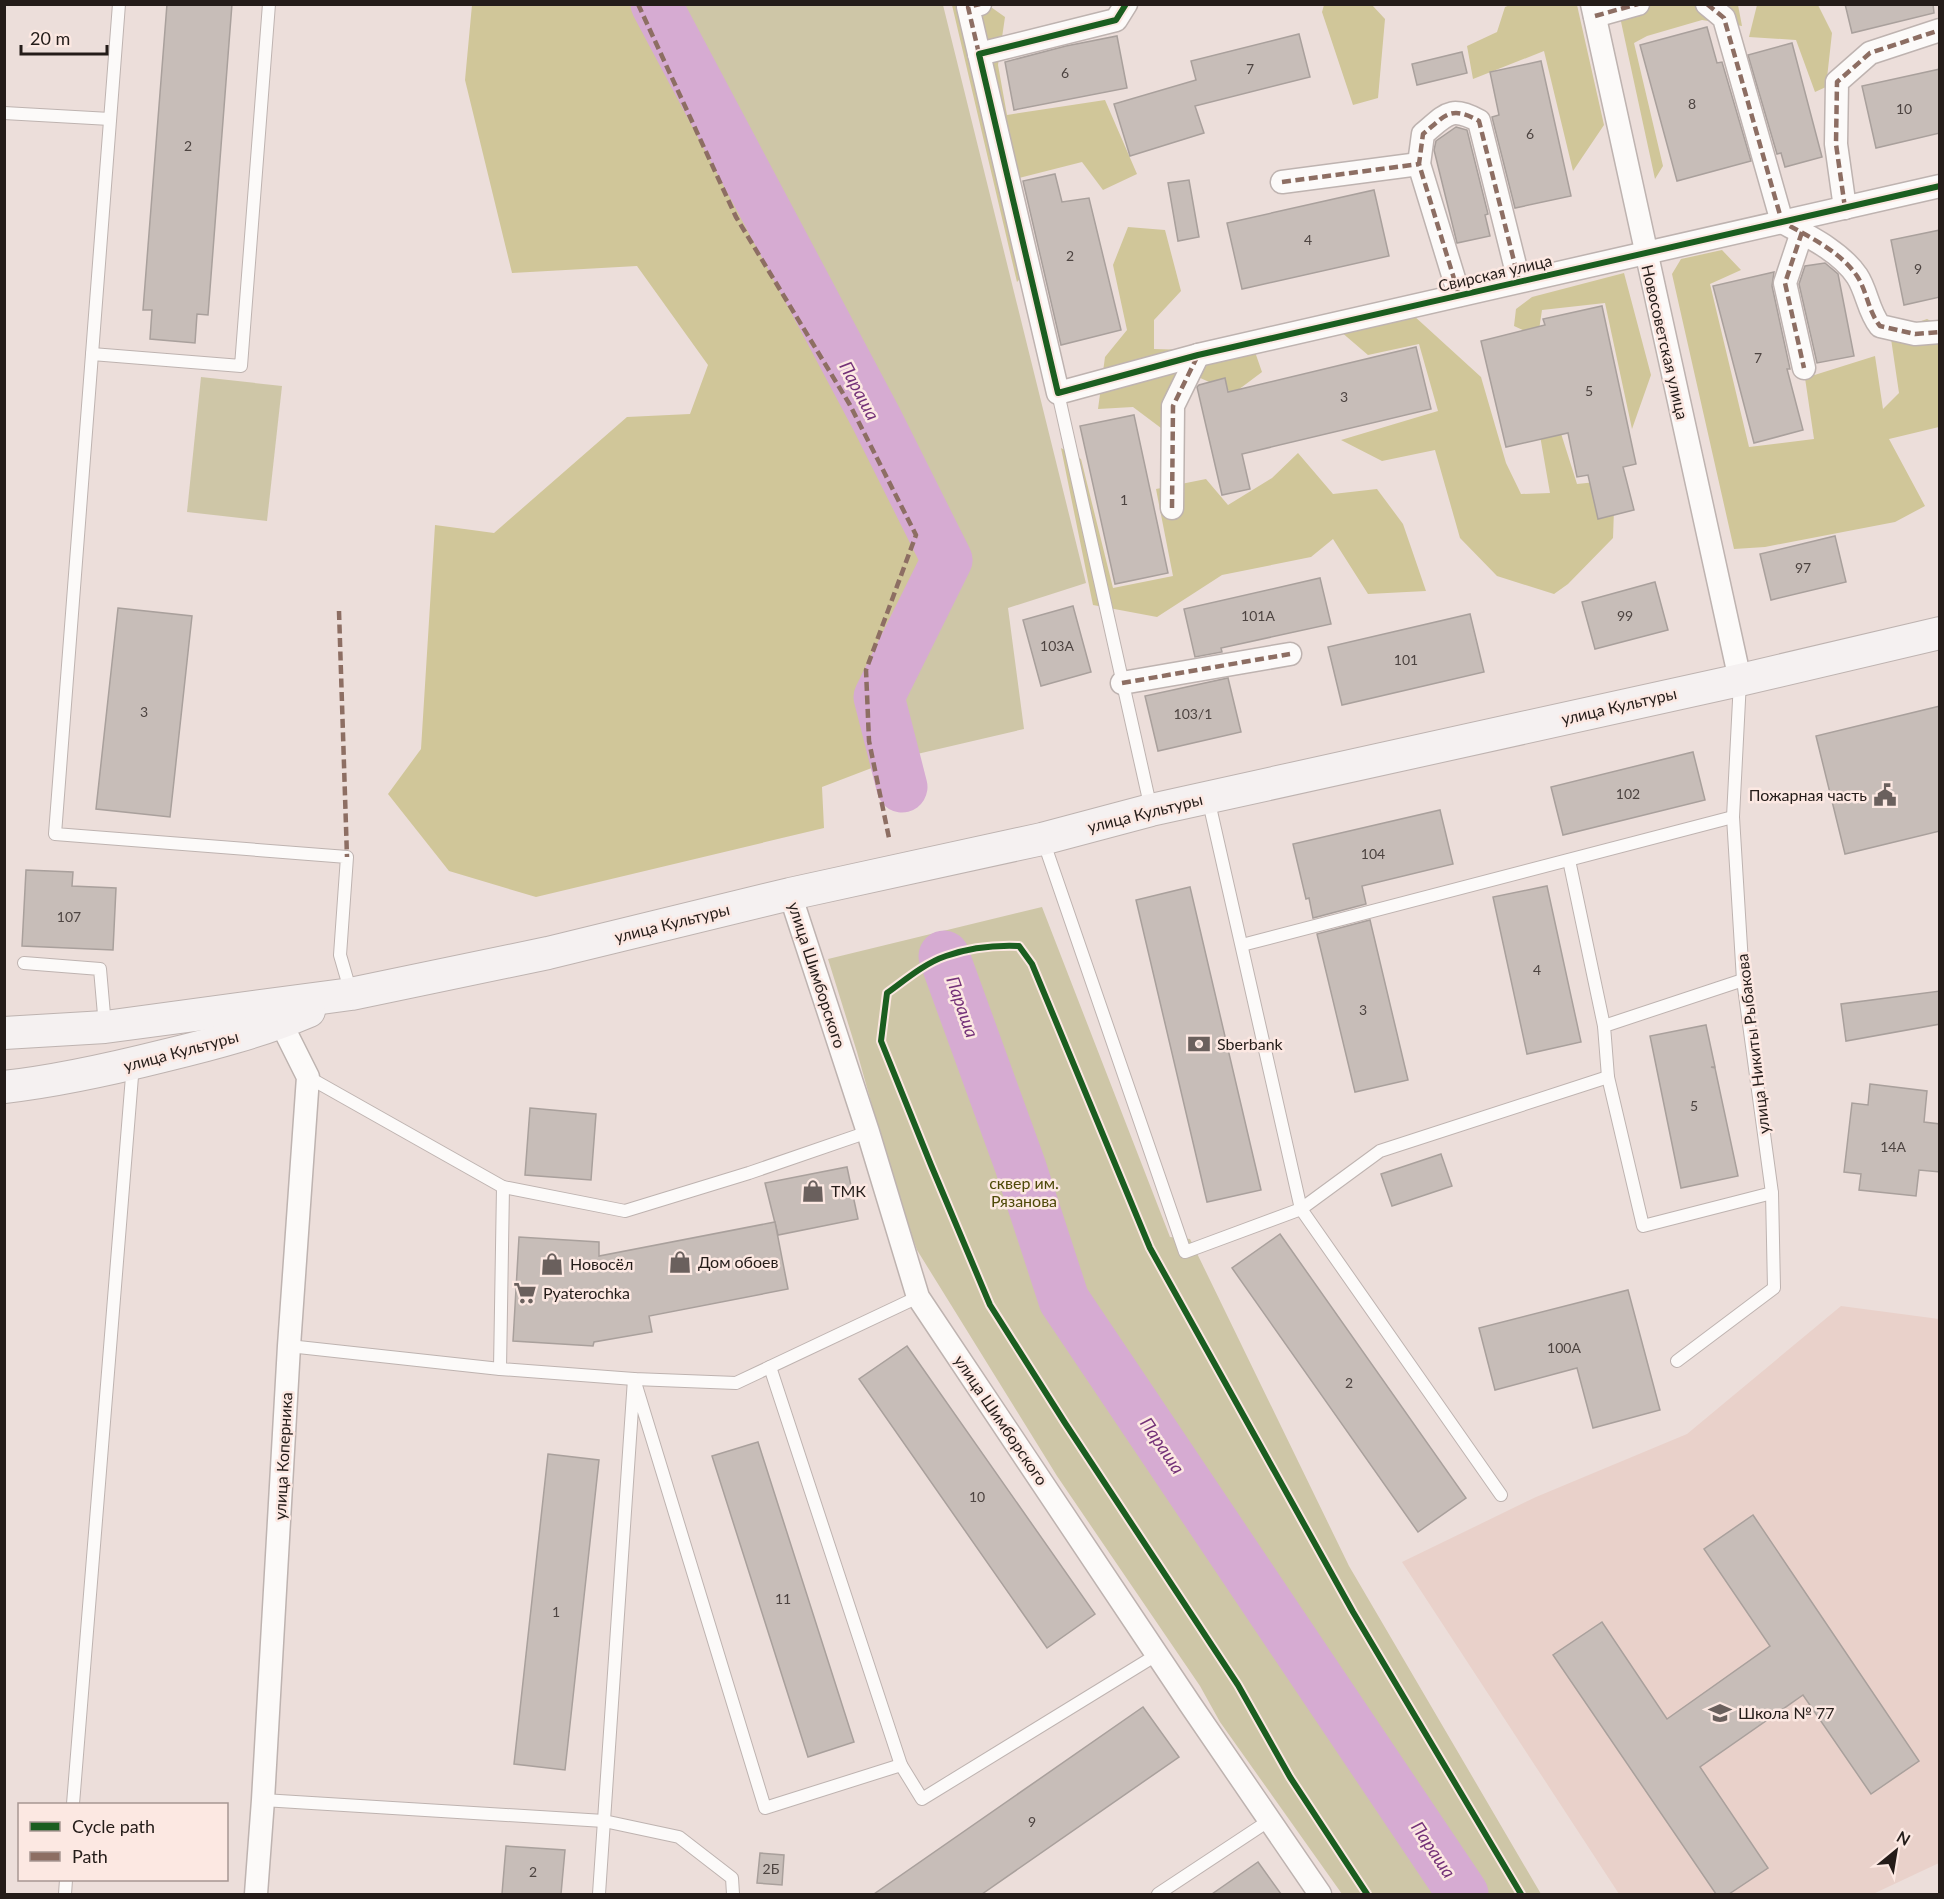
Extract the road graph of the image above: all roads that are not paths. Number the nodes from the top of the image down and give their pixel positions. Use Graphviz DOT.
graph roads {
  1 [pos="119,4"];
  2 [pos="269,4"];
  3 [pos="980,4"];
  4 [pos="1126,4"];
  5 [pos="1638,4"];
  6 [pos="1707,4"];
  7 [pos="1593,10"];
  8 [pos="1940,30"];
  9 [pos="979,54"];
  10 [pos="4,113"];
  11 [pos="110,119"];
  12 [pos="1419,164"];
  13 [pos="1282,182"];
  14 [pos="1940,186"];
  15 [pos="1845,208"];
  16 [pos="1782,222"];
  17 [pos="1802,232"];
  18 [pos="1645,253"];
  19 [pos="1519,282"];
  20 [pos="1459,295"];
  21 [pos="1940,332"];
  22 [pos="92,354"];
  23 [pos="1198,355"];
  24 [pos="1804,368"];
  25 [pos="1058,393"];
  26 [pos="1172,508"];
  27 [pos="1940,633"];
  28 [pos="1290,654"];
  29 [pos="1740,680"];
  30 [pos="1122,683"];
  31 [pos="1208,797"];
  32 [pos="1151,810"];
  33 [pos="1733,817"];
  34 [pos="1042,839"];
  35 [pos="1569,860"];
  36 [pos="790,894"];
  37 [pos="1242,945"];
  38 [pos="24,963"];
  39 [pos="1743,980"];
  40 [pos="351,994"];
  41 [pos="281,1023"];
  42 [pos="1604,1026"];
  43 [pos="105,1027"];
  44 [pos="4,1033"];
  45 [pos="134,1063"];
  46 [pos="308,1077"];
  47 [pos="1608,1077"];
  48 [pos="4,1088"];
  49 [pos="868,1132"];
  50 [pos="503,1187"];
  51 [pos="1772,1193"];
  52 [pos="1301,1209"];
  53 [pos="918,1297"];
  54 [pos="289,1346"];
  55 [pos="1677,1361"];
  56 [pos="770,1366"];
  57 [pos="500,1369"];
  58 [pos="634,1379"];
  59 [pos="1501,1495"];
  60 [pos="1158,1654"];
  61 [pos="901,1765"];
  62 [pos="263,1800"];
  63 [pos="73,1803"];
  64 [pos="1270,1820"];
  65 [pos="604,1821"];
  66 [pos="256,1894"];
  67 [pos="599,1894"];
  68 [pos="733,1894"];
  69 [pos="1158,1894"];
  70 [pos="1320,1894"];
  1 -- 11 [label="lane"];
  2 -- 22 [label="lane"];
  3 -- 9 [label="street"];
  4 -- 9 [label="street"];
  5 -- 7 [label="street"];
  6 -- 16 [label="street"];
  7 -- 18 [label="street, Новосоветская улица"];
  8 -- 15 [label="street"];
  9 -- 25 [label="street"];
  10 -- 11 [label="lane"];
  11 -- 22 [label="lane"];
  12 -- 13 [label="street"];
  12 -- 19 [label="street"];
  12 -- 20 [label="street"];
  14 -- 15 [label="street, Свирская улица"];
  15 -- 16 [label="street, Свирская улица"];
  16 -- 17 [label="street"];
  16 -- 18 [label="street, Свирская улица"];
  17 -- 21 [label="street"];
  17 -- 24 [label="street"];
  18 -- 19 [label="street, Свирская улица"];
  18 -- 29 [label="street, Новосоветская улица"];
  19 -- 20 [label="street, Свирская улица"];
  20 -- 23 [label="street, Свирская улица"];
  22 -- 40 [label="lane"];
  23 -- 25 [label="street, Свирская улица"];
  23 -- 26 [label="street"];
  25 -- 30 [label="lane"];
  27 -- 29 [label="main road, улица Культуры"];
  28 -- 30 [label="street"];
  29 -- 31 [label="main road, улица Культуры"];
  29 -- 33 [label="lane, улица Никиты Рыбакова"];
  30 -- 32 [label="lane"];
  31 -- 32 [label="main road, улица Культуры"];
  31 -- 37 [label="lane"];
  32 -- 34 [label="main road, улица Культуры"];
  33 -- 35 [label="lane"];
  33 -- 39 [label="lane, улица Никиты Рыбакова"];
  34 -- 36 [label="main road, улица Культуры"];
  34 -- 52 [label="lane"];
  35 -- 37 [label="lane"];
  35 -- 42 [label="lane"];
  36 -- 40 [label="main road, улица Культуры"];
  36 -- 49 [label="street, улица Шимборского"];
  37 -- 52 [label="lane"];
  38 -- 43 [label="lane"];
  39 -- 42 [label="lane"];
  39 -- 51 [label="lane, улица Никиты Рыбакова"];
  40 -- 41 [label="main road, улица Культуры"];
  40 -- 43 [label="main road, улица Культуры"];
  41 -- 45 [label="main road, улица Культуры"];
  41 -- 46 [label="street"];
  42 -- 47 [label="lane"];
  43 -- 44 [label="main road, улица Культуры"];
  45 -- 48 [label="main road, улица Культуры"];
  45 -- 63 [label="lane"];
  46 -- 50 [label="lane"];
  46 -- 54 [label="street, улица Коперника"];
  47 -- 51 [label="lane"];
  47 -- 52 [label="lane"];
  49 -- 50 [label="lane"];
  49 -- 53 [label="street, улица Шимборского"];
  50 -- 57 [label="lane"];
  51 -- 55 [label="lane, улица Никиты Рыбакова"];
  52 -- 59 [label="lane"];
  53 -- 56 [label="lane"];
  53 -- 60 [label="street, улица Шимборского"];
  54 -- 57 [label="lane"];
  54 -- 62 [label="street, улица Коперника"];
  56 -- 58 [label="lane"];
  56 -- 61 [label="lane"];
  57 -- 58 [label="lane"];
  58 -- 61 [label="lane"];
  58 -- 65 [label="lane"];
  60 -- 61 [label="lane"];
  60 -- 64 [label="street, улица Шимборского"];
  62 -- 65 [label="lane"];
  62 -- 66 [label="street, улица Коперника"];
  64 -- 69 [label="lane"];
  64 -- 70 [label="street, улица Шимборского"];
  65 -- 67 [label="lane"];
  65 -- 68 [label="lane"];
}
